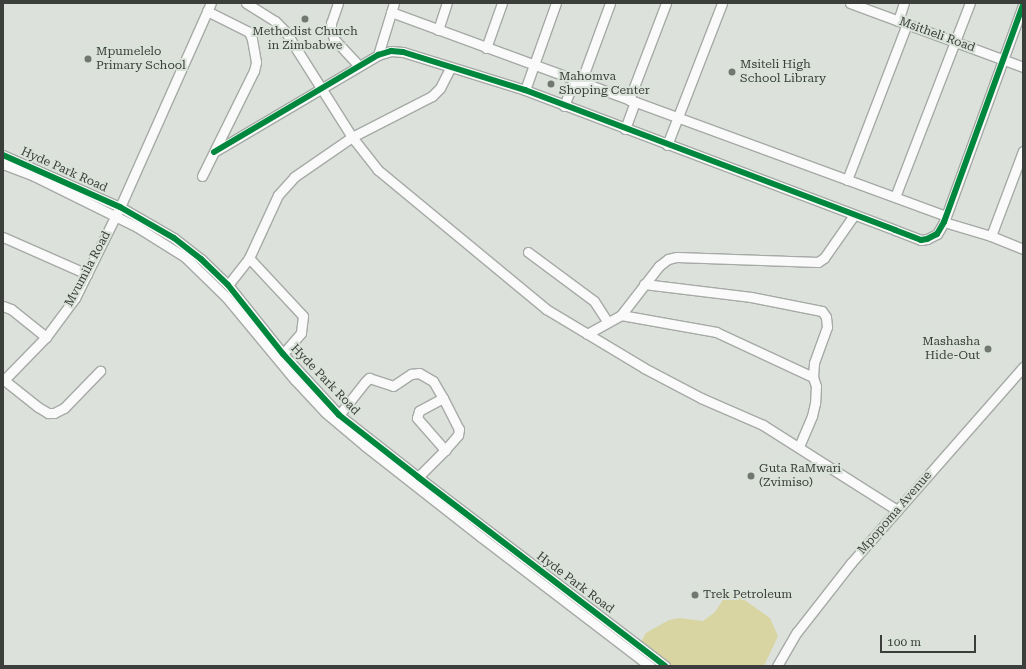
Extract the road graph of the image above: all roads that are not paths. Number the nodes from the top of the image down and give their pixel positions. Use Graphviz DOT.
graph roads {
  1 [pos="246,3"];
  2 [pos="338,3"];
  3 [pos="394,3"];
  4 [pos="447,3"];
  5 [pos="502,3"];
  6 [pos="556,3"];
  7 [pos="610,3"];
  8 [pos="666,3"];
  9 [pos="722,3"];
  10 [pos="850,3"];
  11 [pos="904,3"];
  12 [pos="970,3"];
  13 [pos="259,5"];
  14 [pos="1023,5"];
  15 [pos="209,7"];
  16 [pos="391,12"];
  17 [pos="902,22"];
  18 [pos="438,30"];
  19 [pos="955,42"];
  20 [pos="486,48"];
  21 [pos="378,54"];
  22 [pos="1002,59"];
  23 [pos="533,65"];
  24 [pos="359,66"];
  25 [pos="1023,67"];
  26 [pos="450,68"];
  27 [pos="577,81"];
  28 [pos="323,89"];
  29 [pos="524,90"];
  30 [pos="632,101"];
  31 [pos="564,106"];
  32 [pos="678,118"];
  33 [pos="624,129"];
  34 [pos="352,137"];
  35 [pos="667,145"];
  36 [pos="1023,151"];
  37 [pos="214,152"];
  38 [pos="3,155"];
  39 [pos="3,164"];
  40 [pos="202,176"];
  41 [pos="847,180"];
  42 [pos="896,197"];
  43 [pos="120,207"];
  44 [pos="854,215"];
  45 [pos="115,216"];
  46 [pos="945,219"];
  47 [pos="991,236"];
  48 [pos="3,237"];
  49 [pos="1023,249"];
  50 [pos="528,252"];
  51 [pos="249,258"];
  52 [pos="87,274"];
  53 [pos="644,284"];
  54 [pos="228,285"];
  55 [pos="3,306"];
  56 [pos="621,314"];
  57 [pos="608,321"];
  58 [pos="587,334"];
  59 [pos="46,337"];
  60 [pos="283,354"];
  61 [pos="1023,367"];
  62 [pos="100,371"];
  63 [pos="5,376"];
  64 [pos="813,377"];
  65 [pos="443,398"];
  66 [pos="339,415"];
  67 [pos="799,447"];
  68 [pos="445,450"];
  69 [pos="418,478"];
  70 [pos="897,510"];
  71 [pos="650,666"];
  72 [pos="665,666"];
  73 [pos="777,666"];
  1 -- 13 [label="street"];
  2 -- 24 [label="street"];
  3 -- 16 [label="street"];
  4 -- 18 [label="street"];
  5 -- 20 [label="street"];
  6 -- 23 [label="street"];
  7 -- 27 [label="street"];
  8 -- 30 [label="street"];
  9 -- 32 [label="street"];
  10 -- 17 [label="street, Msitheli Road"];
  11 -- 17 [label="street"];
  12 -- 19 [label="street"];
  13 -- 28 [label="street"];
  14 -- 22 [label="street"];
  15 -- 37 [label="street"];
  15 -- 43 [label="street, Mvumila Road"];
  16 -- 18 [label="street"];
  16 -- 21 [label="street"];
  17 -- 19 [label="street, Msitheli Road"];
  17 -- 41 [label="street"];
  18 -- 20 [label="street"];
  19 -- 22 [label="street, Msitheli Road"];
  19 -- 42 [label="street"];
  20 -- 23 [label="street"];
  21 -- 24 [label="street"];
  21 -- 26 [label="street"];
  22 -- 25 [label="street, Msitheli Road"];
  22 -- 46 [label="street"];
  23 -- 27 [label="street"];
  23 -- 29 [label="street"];
  24 -- 28 [label="street"];
  26 -- 29 [label="street"];
  26 -- 34 [label="street"];
  27 -- 30 [label="street"];
  27 -- 31 [label="street"];
  28 -- 34 [label="street"];
  28 -- 37 [label="street"];
  29 -- 31 [label="street"];
  30 -- 32 [label="street"];
  30 -- 33 [label="street"];
  31 -- 33 [label="street"];
  32 -- 35 [label="street"];
  32 -- 41 [label="street"];
  33 -- 35 [label="street"];
  34 -- 51 [label="street"];
  34 -- 58 [label="street"];
  35 -- 44 [label="street"];
  36 -- 47 [label="street"];
  37 -- 40 [label="street"];
  38 -- 43 [label="street, Hyde Park Road"];
  39 -- 45 [label="street, Hyde Park Road"];
  41 -- 42 [label="street"];
  42 -- 46 [label="street"];
  43 -- 45 [label="street, Mvumila Road"];
  43 -- 54 [label="street, Hyde Park Road"];
  44 -- 46 [label="street"];
  44 -- 53 [label="street"];
  45 -- 52 [label="street, Mvumila Road"];
  45 -- 71 [label="street, Hyde Park Road"];
  46 -- 47 [label="street"];
  47 -- 49 [label="street"];
  48 -- 52 [label="street"];
  50 -- 57 [label="street"];
  51 -- 54 [label="street"];
  51 -- 60 [label="street"];
  52 -- 59 [label="street, Mvumila Road"];
  53 -- 56 [label="street"];
  53 -- 64 [label="street"];
  54 -- 60 [label="street, Hyde Park Road"];
  55 -- 59 [label="street"];
  56 -- 57 [label="street"];
  56 -- 64 [label="street"];
  57 -- 58 [label="street"];
  58 -- 67 [label="street"];
  59 -- 63 [label="street, Mvumila Road"];
  60 -- 66 [label="street, Hyde Park Road"];
  61 -- 70 [label="street, Mpopoma Avenue"];
  62 -- 63 [label="street"];
  64 -- 67 [label="street"];
  65 -- 66 [label="street"];
  65 -- 68 [label="street"];
  65 -- 68 [label="street"];
  66 -- 69 [label="street, Hyde Park Road"];
  67 -- 70 [label="street"];
  68 -- 69 [label="street"];
  69 -- 72 [label="street, Hyde Park Road"];
  70 -- 73 [label="street, Mpopoma Avenue"];
}
